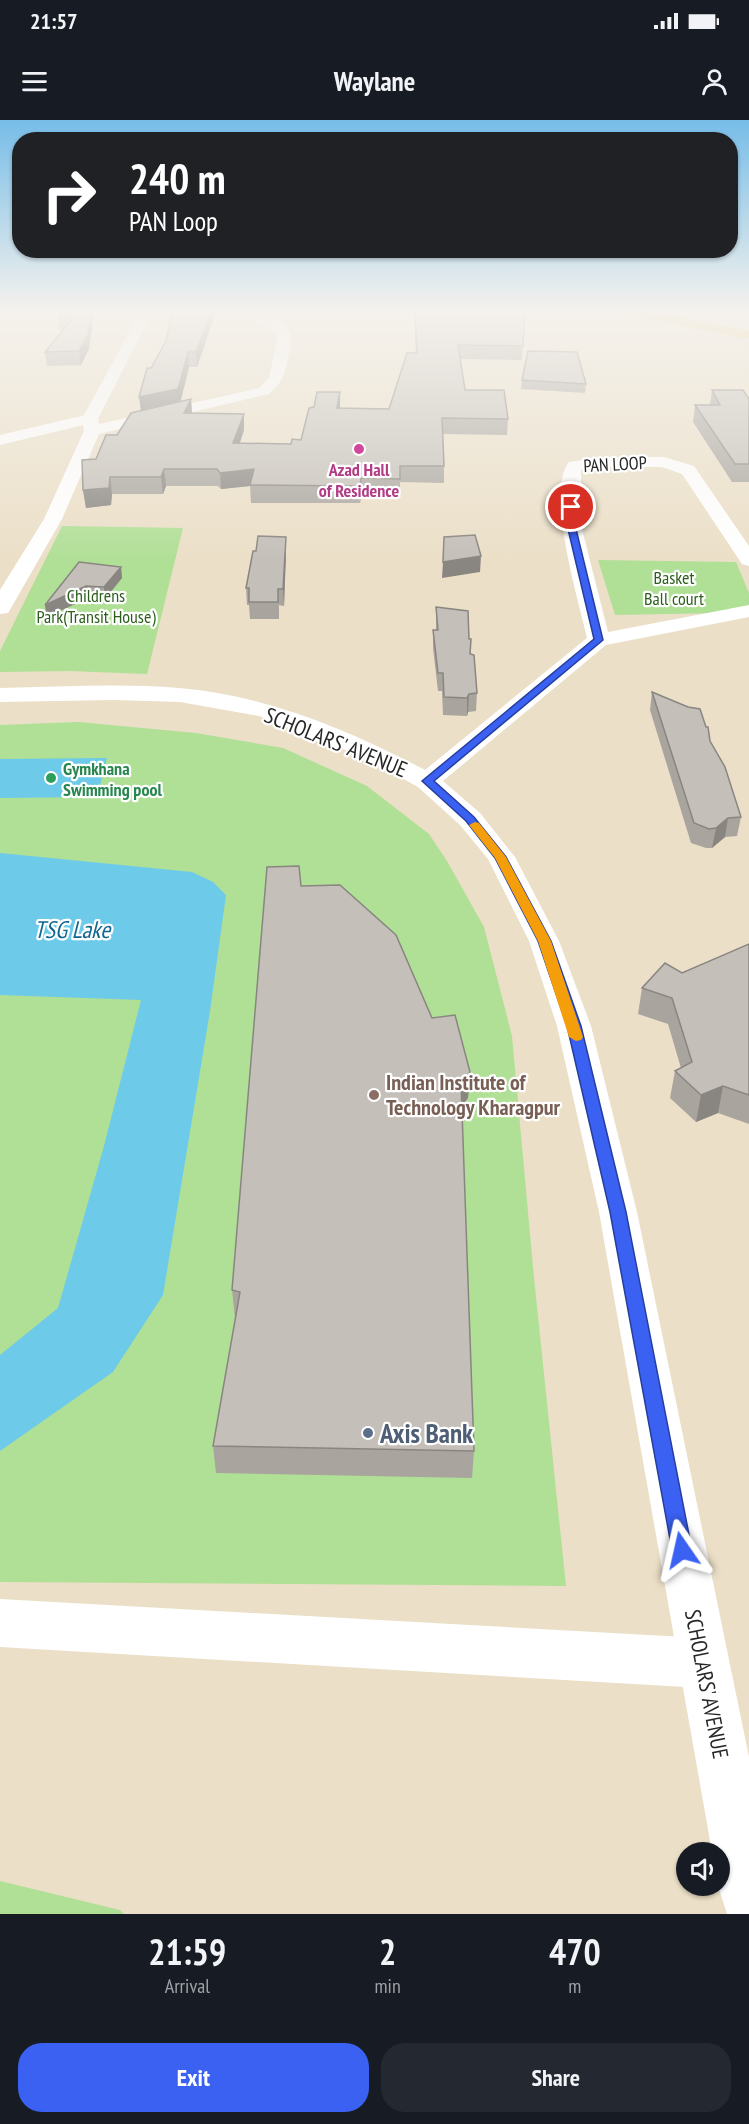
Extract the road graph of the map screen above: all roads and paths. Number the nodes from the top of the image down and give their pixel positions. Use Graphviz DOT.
graph roads {
  1 [pos="105,396"];
  2 [pos="240,396"];
  3 [pos="91,425"];
  4 [pos="0,440"];
  5 [pos="749,560"];
  6 [pos="0,608"];
  7 [pos="749,611"];
  8 [pos="599,640"];
  9 [pos="0,695"];
  10 [pos="427,781"];
  11 [pos="0,1623"];
  12 [pos="703,1663"];
  13 [pos="749,1898"];
  1 -- 3 [label="street"];
  2 -- 3 [label="street"];
  3 -- 4 [label="street"];
  3 -- 6 [label="street"];
  5 -- 8 [label="street, PAN LOOP"];
  7 -- 8 [label="street"];
  8 -- 10 [label="street"];
  9 -- 10 [label="street, SCHOLARS' AVENUE"];
  10 -- 12 [label="street, SCHOLARS' AVENUE"];
  11 -- 12 [label="street"];
  12 -- 13 [label="street, SCHOLARS' AVENUE"];
}
